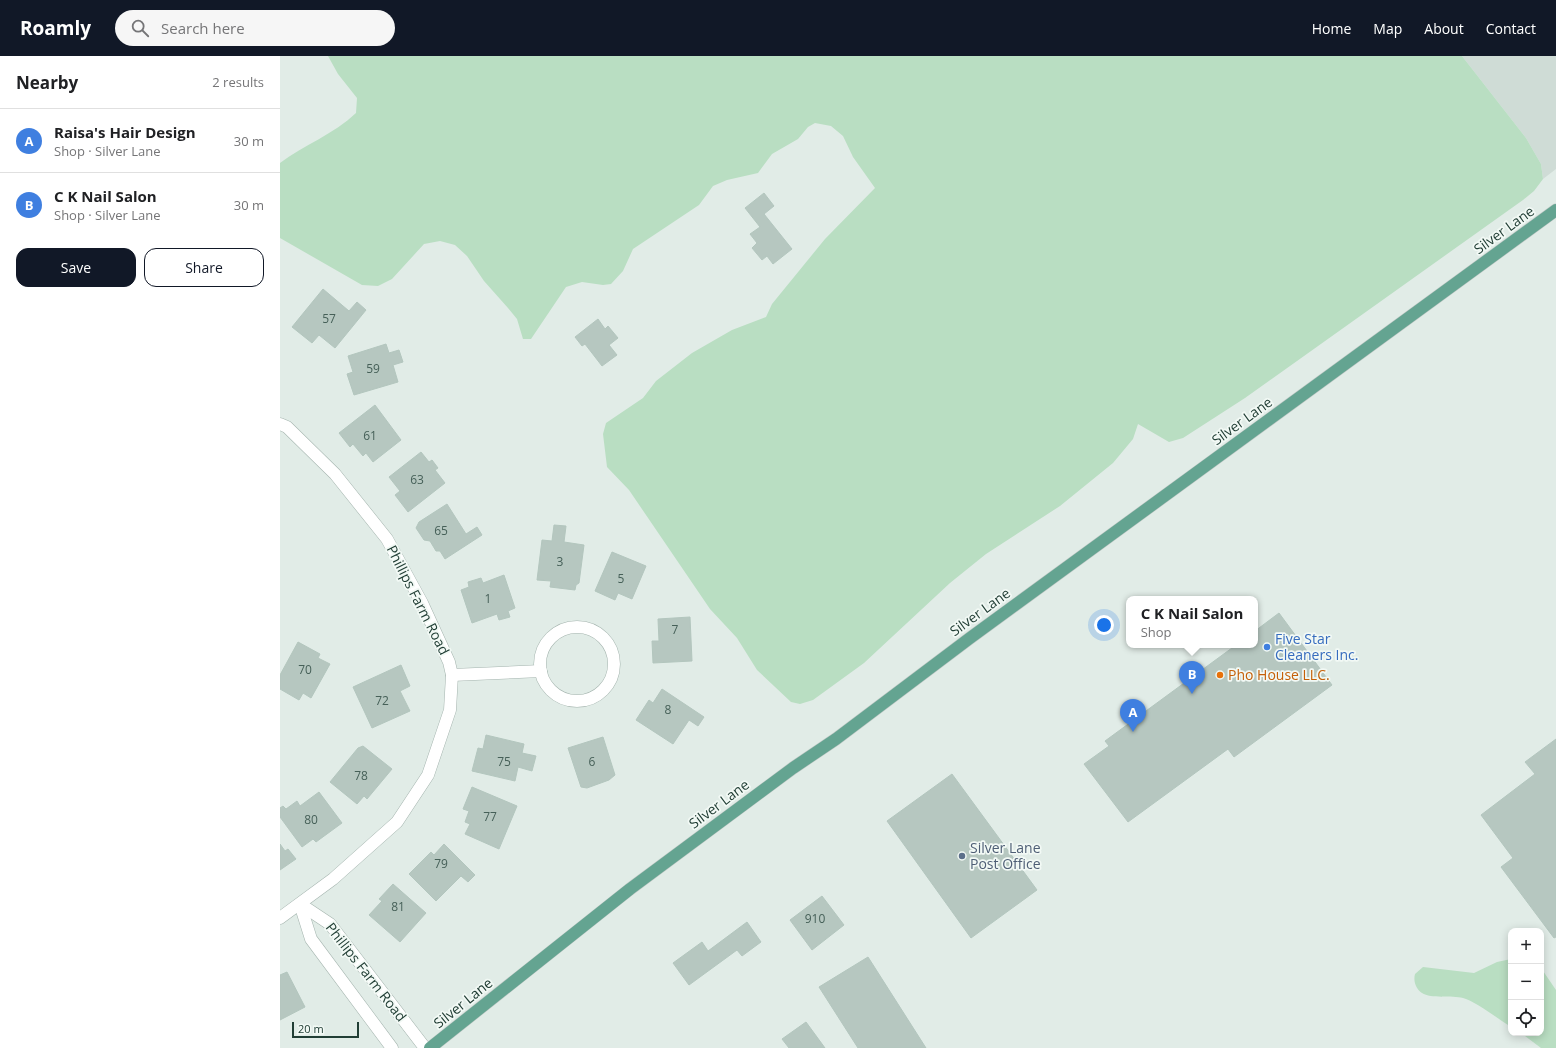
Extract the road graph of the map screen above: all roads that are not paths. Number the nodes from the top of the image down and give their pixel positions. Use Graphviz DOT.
graph roads {
  1 [pos="1556,210"];
  2 [pos="280,424"];
  3 [pos="541,671"];
  4 [pos="452,675"];
  5 [pos="300,904"];
  6 [pos="280,918"];
  7 [pos="392,1048"];
  8 [pos="425,1048"];
  9 [pos="430,1048"];
  1 -- 9 [label="main road, Silver Lane"];
  2 -- 4 [label="street, Phillips Farm Road"];
  3 -- 3 [label="street"];
  3 -- 4 [label="street"];
  4 -- 5 [label="street, Phillips Farm Road"];
  5 -- 6 [label="street, Phillips Farm Road"];
  5 -- 7 [label="street, Phillips Farm Road"];
  5 -- 8 [label="street, Phillips Farm Road"];
}
